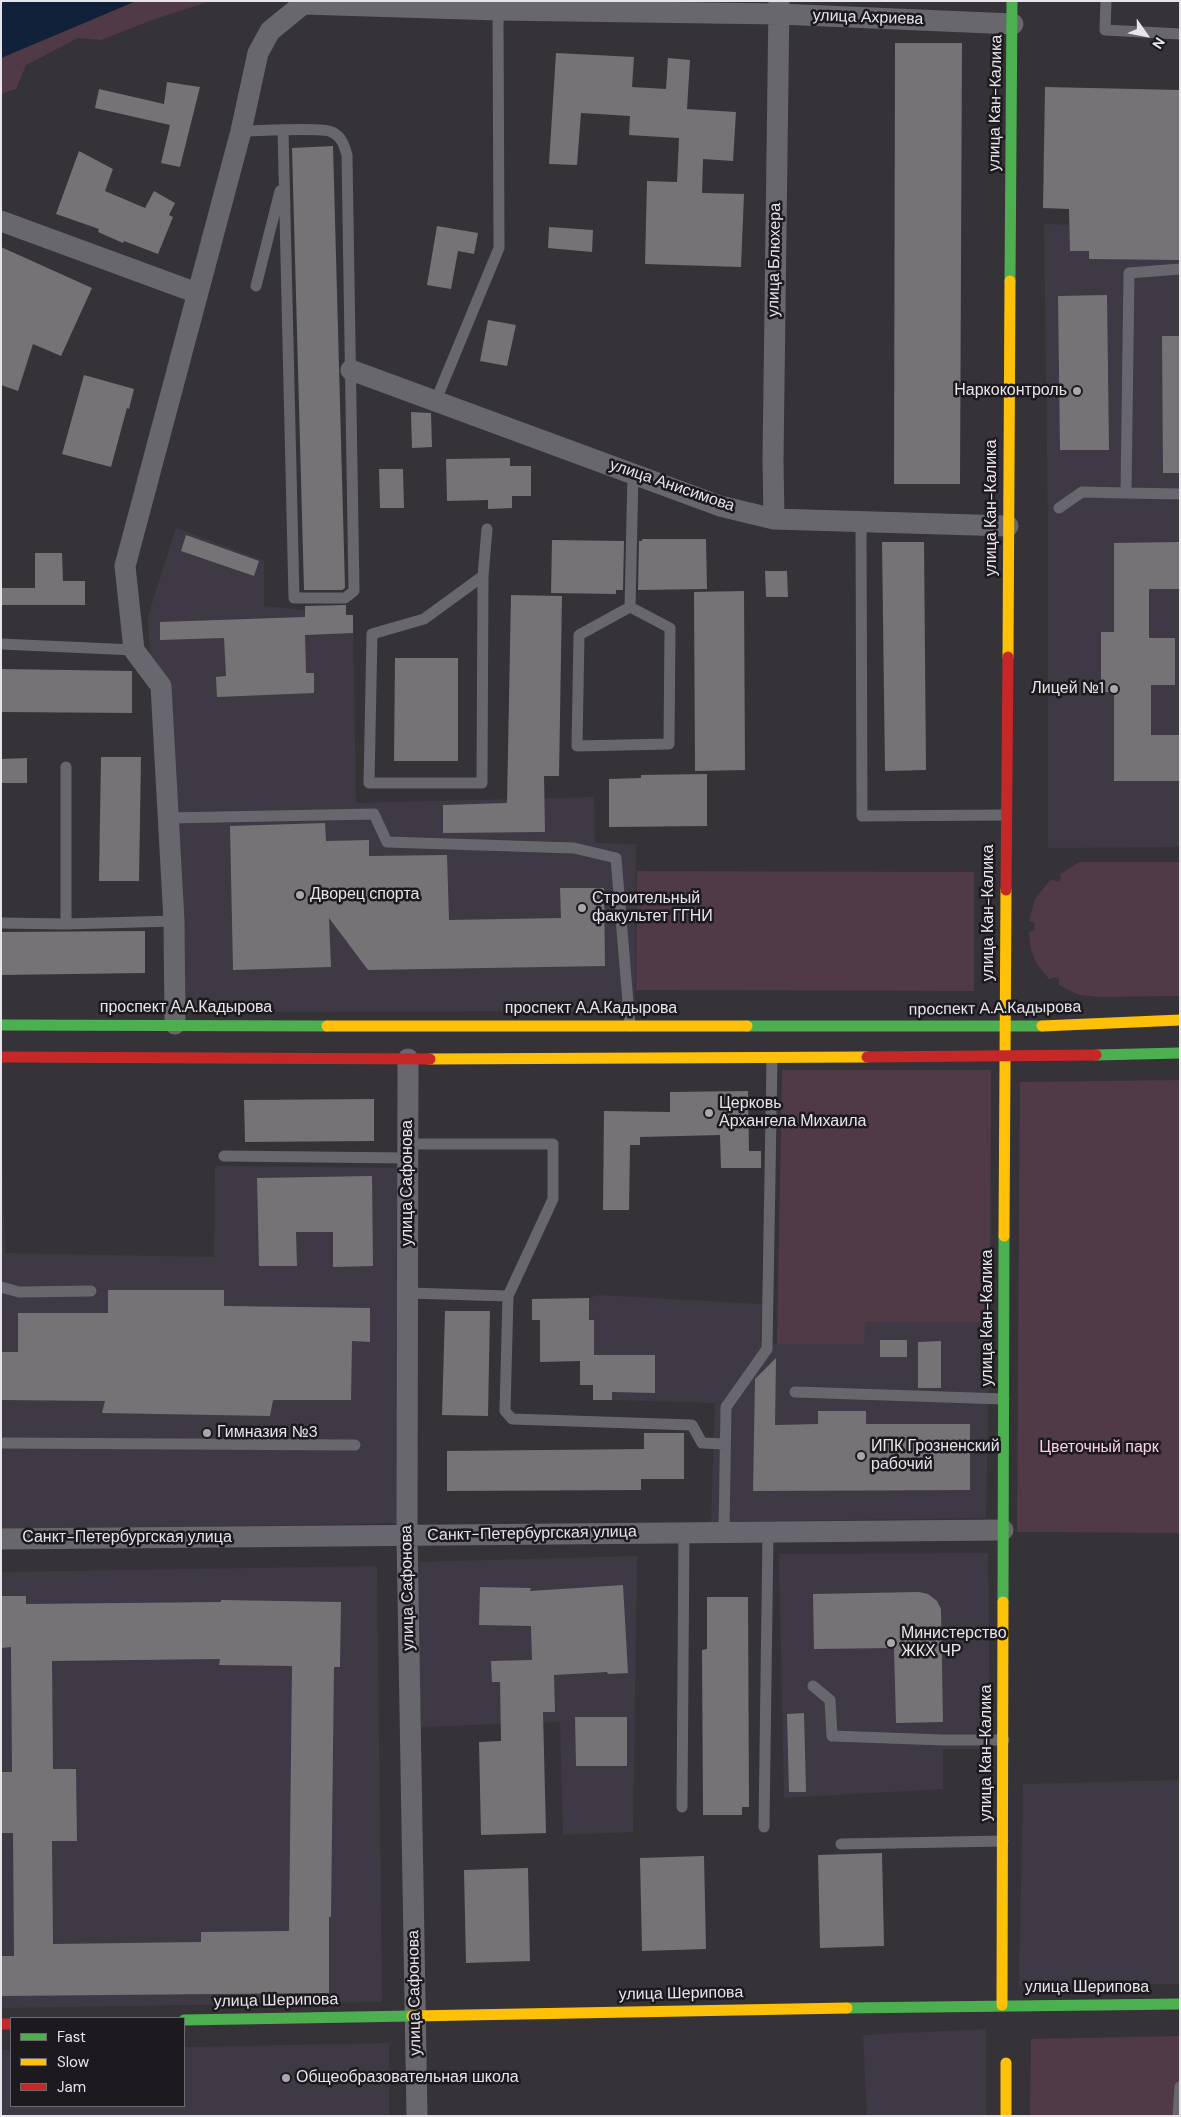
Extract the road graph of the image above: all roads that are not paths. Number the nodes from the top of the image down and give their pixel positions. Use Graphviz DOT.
graph roads {
  1 [pos="1012,1"];
  2 [pos="1106,1"];
  3 [pos="779,8"];
  4 [pos="498,10"];
  5 [pos="1012,24"];
  6 [pos="1180,34"];
  7 [pos="283,130"];
  8 [pos="241,132"];
  9 [pos="284,176"];
  10 [pos="1,221"];
  11 [pos="1180,270"];
  12 [pos="256,286"];
  13 [pos="197,293"];
  14 [pos="351,370"];
  15 [pos="436,400"];
  16 [pos="633,473"];
  17 [pos="1126,493"];
  18 [pos="1180,494"];
  19 [pos="1060,508"];
  20 [pos="774,519"];
  21 [pos="861,522"];
  22 [pos="1008,526"];
  23 [pos="487,529"];
  24 [pos="483,576"];
  25 [pos="630,606"];
  26 [pos="1,644"];
  27 [pos="134,650"];
  28 [pos="66,767"];
  29 [pos="1006,815"];
  30 [pos="168,818"];
  31 [pos="174,921"];
  32 [pos="1,923"];
  33 [pos="66,924"];
  34 [pos="1180,1020"];
  35 [pos="175,1024"];
  36 [pos="1,1025"];
  37 [pos="630,1026"];
  38 [pos="1005,1027"];
  39 [pos="1180,1053"];
  40 [pos="1,1057"];
  41 [pos="1005,1057"];
  42 [pos="772,1058"];
  43 [pos="408,1059"];
  44 [pos="408,1151"];
  45 [pos="224,1156"];
  46 [pos="1,1287"];
  47 [pos="91,1290"];
  48 [pos="408,1293"];
  49 [pos="508,1296"];
  50 [pos="795,1392"];
  51 [pos="1004,1400"];
  52 [pos="1,1443"];
  53 [pos="725,1444"];
  54 [pos="355,1446"];
  55 [pos="1003,1530"];
  56 [pos="684,1532"];
  57 [pos="724,1532"];
  58 [pos="768,1532"];
  59 [pos="407,1536"];
  60 [pos="1,1539"];
  61 [pos="814,1686"];
  62 [pos="1004,1740"];
  63 [pos="682,1807"];
  64 [pos="764,1827"];
  65 [pos="1004,1841"];
  66 [pos="841,1844"];
  67 [pos="1002,2004"];
  68 [pos="1180,2004"];
  69 [pos="416,2014"];
  70 [pos="185,2020"];
  71 [pos="1006,2063"];
  72 [pos="1180,2087"];
  73 [pos="417,2116"];
  74 [pos="1006,2116"];
  75 [pos="1178,2116"];
  1 -- 5 [label="main road, улица Кан-Калика"];
  2 -- 6 [label="lane"];
  3 -- 4 [label="street, улица Ахриева"];
  3 -- 5 [label="street, улица Ахриева"];
  3 -- 20 [label="street, улица Блюхера"];
  4 -- 8 [label="street, улица Ахриева"];
  4 -- 15 [label="lane"];
  5 -- 22 [label="main road, улица Кан-Калика"];
  7 -- 8 [label="lane"];
  7 -- 9 [label="lane"];
  7 -- 14 [label="lane"];
  8 -- 13 [label="street"];
  9 -- 12 [label="lane"];
  9 -- 14 [label="lane"];
  10 -- 13 [label="street"];
  11 -- 17 [label="lane"];
  13 -- 27 [label="street"];
  14 -- 15 [label="street, улица Анисимова"];
  15 -- 16 [label="street, улица Анисимова"];
  16 -- 20 [label="street, улица Анисимова"];
  16 -- 25 [label="lane"];
  17 -- 18 [label="lane"];
  17 -- 19 [label="lane"];
  20 -- 21 [label="street, улица Анисимова"];
  21 -- 22 [label="street, улица Анисимова"];
  21 -- 29 [label="lane"];
  22 -- 29 [label="main road, улица Кан-Калика"];
  23 -- 24 [label="lane"];
  24 -- 24 [label="lane"];
  25 -- 25 [label="lane"];
  26 -- 27 [label="lane"];
  27 -- 30 [label="street"];
  28 -- 33 [label="lane"];
  29 -- 38 [label="main road, улица Кан-Калика"];
  30 -- 31 [label="street"];
  30 -- 37 [label="lane"];
  31 -- 33 [label="lane"];
  31 -- 35 [label="street"];
  32 -- 33 [label="lane"];
  34 -- 38 [label="main road, проспект А.А.Кадырова"];
  35 -- 36 [label="main road, проспект А.А.Кадырова"];
  35 -- 37 [label="main road, проспект А.А.Кадырова"];
  37 -- 38 [label="main road, проспект А.А.Кадырова"];
  38 -- 41 [label="main road, улица Кан-Калика"];
  39 -- 41 [label="main road"];
  40 -- 43 [label="main road"];
  41 -- 42 [label="main road"];
  41 -- 51 [label="main road, улица Кан-Калика"];
  42 -- 43 [label="main road"];
  42 -- 53 [label="lane"];
  43 -- 44 [label="street, улица Сафонова"];
  44 -- 45 [label="lane"];
  44 -- 48 [label="street, улица Сафонова"];
  44 -- 49 [label="lane"];
  46 -- 47 [label="lane"];
  48 -- 49 [label="lane"];
  48 -- 59 [label="street, улица Сафонова"];
  49 -- 53 [label="lane"];
  50 -- 51 [label="lane"];
  51 -- 55 [label="main road, улица Кан-Калика"];
  52 -- 54 [label="lane"];
  53 -- 57 [label="lane"];
  55 -- 58 [label="street, Санкт-Петербургская улица"];
  55 -- 62 [label="main road, улица Кан-Калика"];
  56 -- 57 [label="street, Санкт-Петербургская улица"];
  56 -- 59 [label="street, Санкт-Петербургская улица"];
  56 -- 63 [label="lane"];
  57 -- 58 [label="street, Санкт-Петербургская улица"];
  58 -- 64 [label="lane"];
  59 -- 60 [label="street, Санкт-Петербургская улица"];
  59 -- 69 [label="street, улица Сафонова"];
  61 -- 62 [label="lane"];
  62 -- 65 [label="main road, улица Кан-Калика"];
  65 -- 66 [label="lane"];
  65 -- 67 [label="main road, улица Кан-Калика"];
  67 -- 68 [label="main road, улица Шерипова"];
  67 -- 69 [label="main road, улица Шерипова"];
  69 -- 70 [label="main road, улица Шерипова"];
  69 -- 73 [label="street, улица Сафонова"];
  71 -- 74 [label="main road"];
  72 -- 75 [label="lane"];
}
